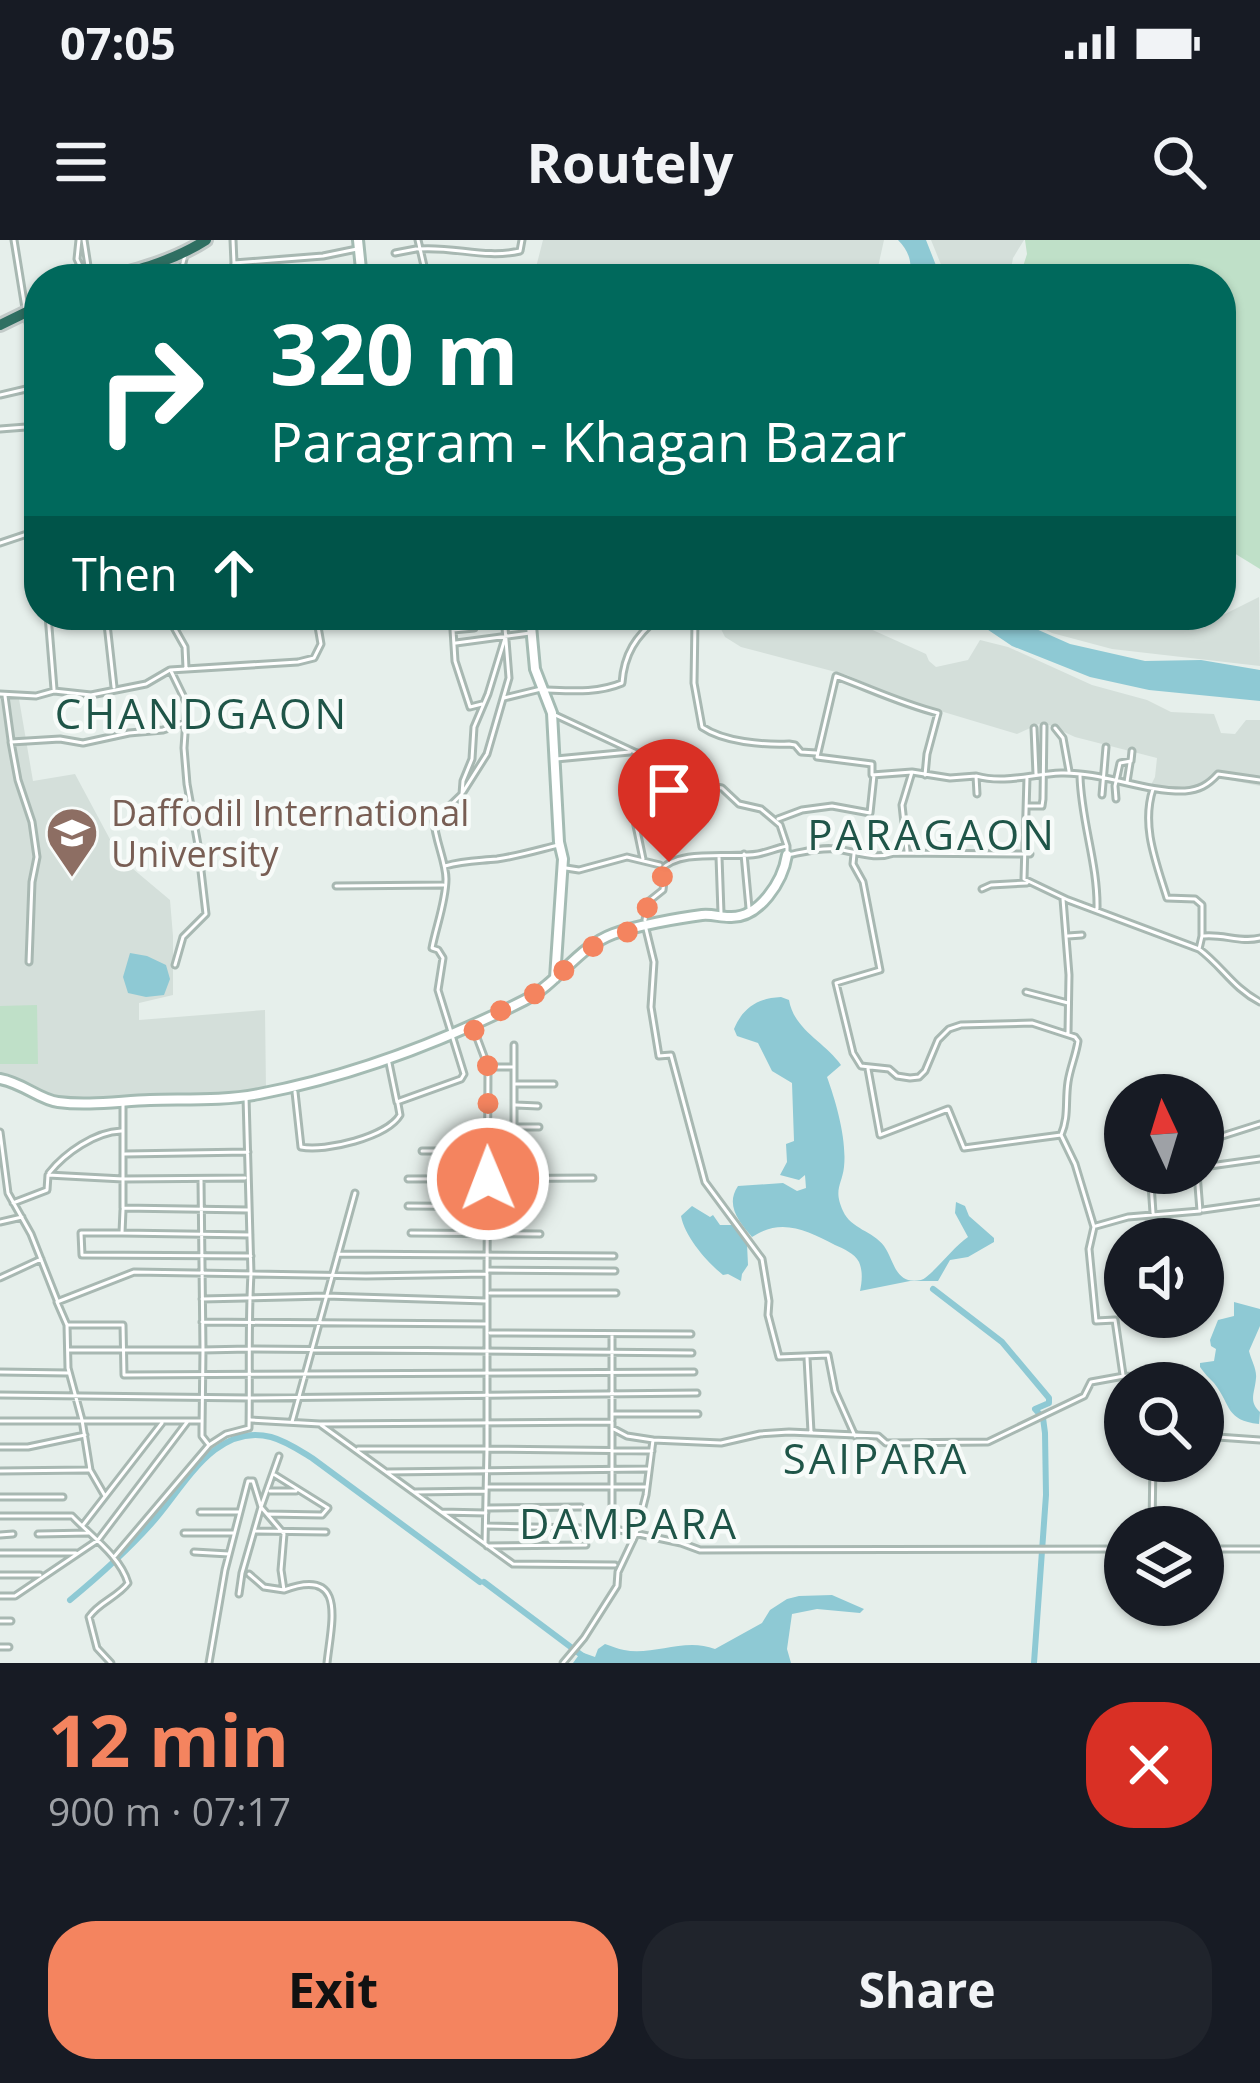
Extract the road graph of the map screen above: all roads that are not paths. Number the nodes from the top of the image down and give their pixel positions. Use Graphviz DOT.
graph roads {
  1 [pos="14,240"];
  2 [pos="206,240"];
  3 [pos="232,240"];
  4 [pos="418,240"];
  5 [pos="522,240"];
  6 [pos="359,244"];
  7 [pos="418,249"];
  8 [pos="186,253"];
  9 [pos="395,253"];
  10 [pos="234,263"];
  11 [pos="156,264"];
  12 [pos="183,264"];
  13 [pos="422,264"];
  14 [pos="24,301"];
  15 [pos="49,630"];
  16 [pos="108,630"];
  17 [pos="176,630"];
  18 [pos="319,630"];
  19 [pos="453,630"];
  20 [pos="506,630"];
  21 [pos="532,630"];
  22 [pos="644,630"];
  23 [pos="695,630"];
  24 [pos="532,633"];
  25 [pos="506,635"];
  26 [pos="454,644"];
  27 [pos="170,670"];
  28 [pos="186,670"];
  29 [pos="114,689"];
  30 [pos="543,689"];
  31 [pos="54,691"];
  32 [pos="2,694"];
  33 [pos="502,698"];
  34 [pos="484,704"];
  35 [pos="552,713"];
  36 [pos="187,722"];
  37 [pos="1044,726"];
  38 [pos="1034,728"];
  39 [pos="1054,728"];
  40 [pos="11,742"];
  41 [pos="1106,747"];
  42 [pos="1132,751"];
  43 [pos="637,753"];
  44 [pos="818,754"];
  45 [pos="554,759"];
  46 [pos="1131,761"];
  47 [pos="912,772"];
  48 [pos="1069,773"];
  49 [pos="874,775"];
  50 [pos="925,775"];
  51 [pos="1043,775"];
  52 [pos="1080,775"];
  53 [pos="976,776"];
  54 [pos="1036,776"];
  55 [pos="1104,776"];
  56 [pos="1028,777"];
  57 [pos="670,780"];
  58 [pos="1117,780"];
  59 [pos="1260,780"];
  60 [pos="1127,782"];
  61 [pos="1154,787"];
  62 [pos="462,794"];
  63 [pos="977,794"];
  64 [pos="1102,795"];
  65 [pos="1116,799"];
  66 [pos="1026,806"];
  67 [pos="634,816"];
  68 [pos="776,820"];
  69 [pos="560,844"];
  70 [pos="787,850"];
  71 [pos="907,853"];
  72 [pos="744,854"];
  73 [pos="854,854"];
  74 [pos="1028,854"];
  75 [pos="719,855"];
  76 [pos="643,859"];
  77 [pos="662,865"];
  78 [pos="443,866"];
  79 [pos="564,868"];
  80 [pos="1028,882"];
  81 [pos="336,886"];
  82 [pos="445,886"];
  83 [pos="982,889"];
  84 [pos="1063,897"];
  85 [pos="750,910"];
  86 [pos="1097,910"];
  87 [pos="721,915"];
  88 [pos="646,930"];
  89 [pos="1082,935"];
  90 [pos="1066,936"];
  91 [pos="1202,936"];
  92 [pos="1260,938"];
  93 [pos="1199,949"];
  94 [pos="29,962"];
  95 [pos="175,965"];
  96 [pos="555,979"];
  97 [pos="1026,992"];
  98 [pos="1260,1003"];
  99 [pos="1069,1004"];
  100 [pos="472,1025"];
  101 [pos="452,1035"];
  102 [pos="1068,1035"];
  103 [pos="514,1046"];
  104 [pos="388,1061"];
  105 [pos="514,1066"];
  106 [pos="867,1066"];
  107 [pos="488,1067"];
  108 [pos="0,1078"];
  109 [pos="514,1084"];
  110 [pos="554,1084"];
  111 [pos="295,1085"];
  112 [pos="246,1096"];
  113 [pos="123,1101"];
  114 [pos="397,1102"];
  115 [pos="514,1105"];
  116 [pos="538,1106"];
  117 [pos="1260,1124"];
  118 [pos="539,1127"];
  119 [pos="124,1131"];
  120 [pos="0,1132"];
  121 [pos="1060,1135"];
  122 [pos="1224,1135"];
  123 [pos="486,1150"];
  124 [pos="512,1150"];
  125 [pos="422,1151"];
  126 [pos="248,1152"];
  127 [pos="124,1154"];
  128 [pos="1260,1159"];
  129 [pos="1224,1164"];
  130 [pos="48,1174"];
  131 [pos="248,1178"];
  132 [pos="592,1178"];
  133 [pos="124,1179"];
  134 [pos="408,1179"];
  135 [pos="488,1179"];
  136 [pos="201,1180"];
  137 [pos="355,1193"];
  138 [pos="1152,1194"];
  139 [pos="1199,1194"];
  140 [pos="1260,1202"];
  141 [pos="13,1203"];
  142 [pos="409,1206"];
  143 [pos="488,1207"];
  144 [pos="123,1208"];
  145 [pos="201,1208"];
  146 [pos="536,1208"];
  147 [pos="249,1210"];
  148 [pos="1201,1210"];
  149 [pos="1154,1215"];
  150 [pos="22,1217"];
  151 [pos="0,1222"];
  152 [pos="1094,1227"];
  153 [pos="202,1232"];
  154 [pos="122,1233"];
  155 [pos="411,1233"];
  156 [pos="488,1233"];
  157 [pos="250,1234"];
  158 [pos="540,1234"];
  159 [pos="488,1253"];
  160 [pos="202,1254"];
  161 [pos="338,1254"];
  162 [pos="251,1256"];
  163 [pos="614,1256"];
  164 [pos="41,1259"];
  165 [pos="615,1270"];
  166 [pos="488,1272"];
  167 [pos="202,1273"];
  168 [pos="251,1274"];
  169 [pos="332,1275"];
  170 [pos="0,1278"];
  171 [pos="488,1293"];
  172 [pos="616,1293"];
  173 [pos="326,1296"];
  174 [pos="202,1299"];
  175 [pos="250,1299"];
  176 [pos="488,1301"];
  177 [pos="57,1302"];
  178 [pos="202,1322"];
  179 [pos="250,1323"];
  180 [pos="318,1323"];
  181 [pos="489,1324"];
  182 [pos="67,1325"];
  183 [pos="488,1333"];
  184 [pos="612,1334"];
  185 [pos="691,1334"];
  186 [pos="249,1348"];
  187 [pos="311,1349"];
  188 [pos="69,1350"];
  189 [pos="123,1350"];
  190 [pos="202,1350"];
  191 [pos="488,1350"];
  192 [pos="612,1352"];
  193 [pos="692,1354"];
  194 [pos="807,1356"];
  195 [pos="1119,1362"];
  196 [pos="0,1372"];
  197 [pos="488,1372"];
  198 [pos="612,1372"];
  199 [pos="694,1372"];
  200 [pos="70,1373"];
  201 [pos="250,1373"];
  202 [pos="304,1373"];
  203 [pos="202,1376"];
  204 [pos="1104,1380"];
  205 [pos="697,1393"];
  206 [pos="488,1394"];
  207 [pos="612,1394"];
  208 [pos="0,1395"];
  209 [pos="76,1395"];
  210 [pos="298,1397"];
  211 [pos="202,1398"];
  212 [pos="249,1398"];
  213 [pos="698,1414"];
  214 [pos="82,1420"];
  215 [pos="249,1420"];
  216 [pos="0,1421"];
  217 [pos="164,1421"];
  218 [pos="188,1421"];
  219 [pos="202,1421"];
  220 [pos="487,1421"];
  221 [pos="292,1422"];
  222 [pos="612,1422"];
  223 [pos="320,1424"];
  224 [pos="811,1433"];
  225 [pos="85,1435"];
  226 [pos="855,1436"];
  227 [pos="1224,1437"];
  228 [pos="1260,1439"];
  229 [pos="653,1440"];
  230 [pos="209,1445"];
  231 [pos="0,1447"];
  232 [pos="354,1449"];
  233 [pos="487,1449"];
  234 [pos="612,1450"];
  235 [pos="652,1451"];
  236 [pos="279,1456"];
  237 [pos="487,1469"];
  238 [pos="612,1469"];
  239 [pos="649,1469"];
  240 [pos="90,1470"];
  241 [pos="0,1471"];
  242 [pos="385,1472"];
  243 [pos="274,1474"];
  244 [pos="612,1487"];
  245 [pos="647,1487"];
  246 [pos="486,1489"];
  247 [pos="299,1491"];
  248 [pos="268,1492"];
  249 [pos="412,1492"];
  250 [pos="105,1496"];
  251 [pos="0,1497"];
  252 [pos="63,1497"];
  253 [pos="581,1507"];
  254 [pos="261,1508"];
  255 [pos="486,1510"];
  256 [pos="200,1512"];
  257 [pos="241,1512"];
  258 [pos="440,1512"];
  259 [pos="266,1514"];
  260 [pos="0,1516"];
  261 [pos="82,1526"];
  262 [pos="486,1526"];
  263 [pos="581,1528"];
  264 [pos="255,1531"];
  265 [pos="282,1532"];
  266 [pos="326,1532"];
  267 [pos="89,1533"];
  268 [pos="184,1533"];
  269 [pos="235,1533"];
  270 [pos="13,1534"];
  271 [pos="38,1534"];
  272 [pos="636,1534"];
  273 [pos="0,1535"];
  274 [pos="98,1540"];
  275 [pos="586,1545"];
  276 [pos="485,1546"];
  277 [pos="1104,1549"];
  278 [pos="1224,1549"];
  279 [pos="1260,1549"];
  280 [pos="194,1552"];
  281 [pos="0,1553"];
  282 [pos="78,1553"];
  283 [pos="231,1554"];
  284 [pos="113,1558"];
  285 [pos="615,1565"];
  286 [pos="249,1574"];
  287 [pos="0,1575"];
  288 [pos="43,1575"];
  289 [pos="284,1590"];
  290 [pos="239,1594"];
  291 [pos="0,1596"];
  292 [pos="0,1621"];
  293 [pos="11,1621"];
  294 [pos="0,1647"];
  295 [pos="9,1647"];
  296 [pos="111,1663"];
  297 [pos="209,1663"];
  298 [pos="327,1663"];
  299 [pos="563,1663"];
  1 -- 14 [label="street"];
  2 -- 8 [label="highway"];
  3 -- 10 [label="street"];
  4 -- 7 [label="street"];
  5 -- 7 [label="street"];
  6 -- 10 [label="street"];
  7 -- 9 [label="street"];
  7 -- 13 [label="street"];
  8 -- 11 [label="highway"];
  8 -- 12 [label="street"];
  15 -- 31 [label="street"];
  16 -- 29 [label="street"];
  17 -- 28 [label="street"];
  18 -- 28 [label="street"];
  19 -- 26 [label="street"];
  20 -- 25 [label="street"];
  21 -- 24 [label="street"];
  22 -- 30 [label="street"];
  23 -- 44 [label="street"];
  24 -- 25 [label="street"];
  24 -- 30 [label="street"];
  25 -- 26 [label="street"];
  25 -- 33 [label="street"];
  25 -- 34 [label="street"];
  26 -- 34 [label="street"];
  27 -- 28 [label="street"];
  27 -- 29 [label="street"];
  27 -- 36 [label="street"];
  29 -- 31 [label="street"];
  30 -- 33 [label="street"];
  30 -- 35 [label="street"];
  31 -- 32 [label="street"];
  32 -- 40 [label="street"];
  33 -- 62 [label="street"];
  34 -- 62 [label="street"];
  35 -- 43 [label="street"];
  35 -- 45 [label="street"];
  36 -- 40 [label="street"];
  36 -- 95 [label="street"];
  37 -- 51 [label="street"];
  38 -- 54 [label="street"];
  39 -- 48 [label="street"];
  40 -- 94 [label="street"];
  41 -- 55 [label="street"];
  42 -- 46 [label="street"];
  43 -- 45 [label="street"];
  43 -- 57 [label="street"];
  43 -- 67 [label="street"];
  44 -- 49 [label="street"];
  44 -- 50 [label="street"];
  45 -- 69 [label="street"];
  46 -- 58 [label="street"];
  46 -- 60 [label="street"];
  47 -- 49 [label="street"];
  47 -- 50 [label="street"];
  47 -- 71 [label="street"];
  48 -- 51 [label="street"];
  48 -- 52 [label="street"];
  49 -- 68 [label="street"];
  50 -- 53 [label="street"];
  51 -- 54 [label="street"];
  51 -- 66 [label="street"];
  52 -- 55 [label="street"];
  52 -- 86 [label="street"];
  53 -- 56 [label="street"];
  53 -- 63 [label="street"];
  54 -- 56 [label="street"];
  55 -- 58 [label="street"];
  55 -- 64 [label="street"];
  56 -- 66 [label="street"];
  57 -- 67 [label="street"];
  57 -- 68 [label="street"];
  58 -- 60 [label="street"];
  58 -- 65 [label="street"];
  59 -- 61 [label="street"];
  60 -- 61 [label="street"];
  61 -- 91 [label="street"];
  62 -- 78 [label="street"];
  66 -- 74 [label="street"];
  67 -- 76 [label="street"];
  68 -- 70 [label="street"];
  69 -- 78 [label="street"];
  69 -- 79 [label="street"];
  70 -- 72 [label="street"];
  70 -- 73 [label="street"];
  70 -- 85 [label="street"];
  71 -- 73 [label="street"];
  71 -- 74 [label="street"];
  72 -- 75 [label="street"];
  72 -- 85 [label="street"];
  73 -- 106 [label="street"];
  74 -- 80 [label="street"];
  75 -- 77 [label="street"];
  75 -- 87 [label="street"];
  76 -- 77 [label="street"];
  76 -- 79 [label="street"];
  77 -- 88 [label="street"];
  78 -- 82 [label="street"];
  79 -- 96 [label="street"];
  80 -- 83 [label="street"];
  80 -- 84 [label="street"];
  81 -- 82 [label="street"];
  82 -- 101 [label="street"];
  84 -- 86 [label="street"];
  84 -- 90 [label="street"];
  85 -- 87 [label="street"];
  86 -- 93 [label="street"];
  87 -- 88 [label="street"];
  88 -- 96 [label="street"];
  88 -- 194 [label="street"];
  89 -- 90 [label="street"];
  90 -- 99 [label="street"];
  91 -- 92 [label="street"];
  91 -- 93 [label="street"];
  93 -- 98 [label="street"];
  96 -- 100 [label="street"];
  97 -- 99 [label="street"];
  99 -- 102 [label="street"];
  100 -- 101 [label="street"];
  100 -- 107 [label="street"];
  101 -- 104 [label="street"];
  101 -- 114 [label="street"];
  102 -- 106 [label="street"];
  102 -- 121 [label="street"];
  103 -- 105 [label="street"];
  104 -- 111 [label="street"];
  104 -- 114 [label="street"];
  105 -- 107 [label="street"];
  105 -- 109 [label="street"];
  106 -- 121 [label="street"];
  107 -- 123 [label="street"];
  108 -- 113 [label="street"];
  109 -- 110 [label="street"];
  109 -- 115 [label="street"];
  111 -- 112 [label="street"];
  111 -- 114 [label="street"];
  112 -- 113 [label="street"];
  112 -- 126 [label="street"];
  113 -- 119 [label="street"];
  115 -- 116 [label="street"];
  115 -- 118 [label="street"];
  117 -- 122 [label="street"];
  119 -- 127 [label="street"];
  119 -- 130 [label="street"];
  120 -- 141 [label="street"];
  121 -- 152 [label="street"];
  123 -- 124 [label="street"];
  123 -- 125 [label="street"];
  123 -- 135 [label="street"];
  126 -- 127 [label="street"];
  126 -- 131 [label="street"];
  127 -- 133 [label="street"];
  128 -- 129 [label="street"];
  130 -- 133 [label="street"];
  130 -- 141 [label="street"];
  131 -- 136 [label="street"];
  131 -- 147 [label="street"];
  132 -- 135 [label="street"];
  133 -- 136 [label="street"];
  133 -- 144 [label="street"];
  134 -- 135 [label="street"];
  135 -- 143 [label="street"];
  136 -- 145 [label="street"];
  137 -- 161 [label="street"];
  138 -- 149 [label="street"];
  139 -- 148 [label="street"];
  140 -- 148 [label="street"];
  141 -- 150 [label="street"];
  142 -- 143 [label="street"];
  143 -- 146 [label="street"];
  143 -- 156 [label="street"];
  144 -- 145 [label="street"];
  144 -- 154 [label="street"];
  145 -- 147 [label="street"];
  145 -- 153 [label="street"];
  147 -- 157 [label="street"];
  148 -- 149 [label="street"];
  149 -- 152 [label="street"];
  150 -- 151 [label="street"];
  150 -- 164 [label="street"];
  152 -- 195 [label="street"];
  153 -- 154 [label="street"];
  153 -- 157 [label="street"];
  153 -- 160 [label="street"];
  154 -- 160 [label="street"];
  155 -- 156 [label="street"];
  156 -- 158 [label="street"];
  156 -- 159 [label="street"];
  157 -- 162 [label="street"];
  159 -- 161 [label="street"];
  159 -- 163 [label="street"];
  159 -- 166 [label="street"];
  160 -- 162 [label="street"];
  160 -- 167 [label="street"];
  161 -- 169 [label="street"];
  162 -- 168 [label="street"];
  164 -- 170 [label="street"];
  164 -- 177 [label="street"];
  165 -- 166 [label="street"];
  166 -- 169 [label="street"];
  166 -- 171 [label="street"];
  167 -- 168 [label="street"];
  167 -- 174 [label="street"];
  167 -- 177 [label="street"];
  168 -- 169 [label="street"];
  168 -- 175 [label="street"];
  169 -- 173 [label="street"];
  171 -- 172 [label="street"];
  171 -- 176 [label="street"];
  173 -- 175 [label="street"];
  173 -- 176 [label="street"];
  173 -- 180 [label="street"];
  174 -- 175 [label="street"];
  174 -- 178 [label="street"];
  175 -- 179 [label="street"];
  176 -- 181 [label="street"];
  177 -- 182 [label="street"];
  178 -- 179 [label="street"];
  178 -- 190 [label="street"];
  179 -- 180 [label="street"];
  179 -- 186 [label="street"];
  180 -- 181 [label="street"];
  180 -- 187 [label="street"];
  181 -- 183 [label="street"];
  182 -- 188 [label="street"];
  182 -- 189 [label="street"];
  183 -- 184 [label="street"];
  183 -- 191 [label="street"];
  184 -- 185 [label="street"];
  184 -- 192 [label="street"];
  186 -- 187 [label="street"];
  186 -- 190 [label="street"];
  186 -- 201 [label="street"];
  187 -- 191 [label="street"];
  187 -- 202 [label="street"];
  188 -- 189 [label="street"];
  188 -- 200 [label="street"];
  189 -- 190 [label="street"];
  189 -- 203 [label="street"];
  190 -- 203 [label="street"];
  191 -- 192 [label="street"];
  191 -- 197 [label="street"];
  192 -- 193 [label="street"];
  192 -- 198 [label="street"];
  194 -- 224 [label="street"];
  194 -- 226 [label="street"];
  196 -- 200 [label="street"];
  197 -- 198 [label="street"];
  197 -- 202 [label="street"];
  197 -- 206 [label="street"];
  198 -- 199 [label="street"];
  198 -- 207 [label="street"];
  200 -- 209 [label="street"];
  201 -- 202 [label="street"];
  201 -- 203 [label="street"];
  201 -- 212 [label="street"];
  202 -- 210 [label="street"];
  203 -- 211 [label="street"];
  204 -- 226 [label="street"];
  205 -- 207 [label="street"];
  206 -- 207 [label="street"];
  206 -- 210 [label="street"];
  206 -- 220 [label="street"];
  207 -- 222 [label="street"];
  208 -- 209 [label="street"];
  209 -- 211 [label="street"];
  209 -- 214 [label="street"];
  210 -- 212 [label="street"];
  210 -- 221 [label="street"];
  211 -- 212 [label="street"];
  211 -- 219 [label="street"];
  212 -- 215 [label="street"];
  213 -- 222 [label="street"];
  214 -- 216 [label="street"];
  214 -- 217 [label="street"];
  214 -- 225 [label="street"];
  215 -- 221 [label="street"];
  215 -- 230 [label="street"];
  217 -- 218 [label="street"];
  217 -- 250 [label="street"];
  218 -- 219 [label="street"];
  218 -- 274 [label="street"];
  219 -- 230 [label="street"];
  220 -- 222 [label="street"];
  220 -- 223 [label="street"];
  220 -- 233 [label="street"];
  221 -- 223 [label="street"];
  222 -- 229 [label="street"];
  222 -- 234 [label="street"];
  223 -- 232 [label="street"];
  224 -- 226 [label="street"];
  224 -- 229 [label="street"];
  225 -- 231 [label="street"];
  225 -- 240 [label="street"];
  227 -- 228 [label="street"];
  229 -- 235 [label="street"];
  230 -- 284 [label="street"];
  232 -- 233 [label="street"];
  232 -- 242 [label="street"];
  233 -- 234 [label="street"];
  233 -- 237 [label="street"];
  234 -- 235 [label="street"];
  234 -- 238 [label="street"];
  235 -- 239 [label="street"];
  236 -- 243 [label="street"];
  237 -- 238 [label="street"];
  237 -- 242 [label="street"];
  237 -- 246 [label="street"];
  238 -- 239 [label="street"];
  238 -- 244 [label="street"];
  239 -- 245 [label="street"];
  240 -- 241 [label="street"];
  240 -- 250 [label="street"];
  242 -- 249 [label="street"];
  243 -- 247 [label="street"];
  243 -- 248 [label="street"];
  244 -- 245 [label="street"];
  244 -- 246 [label="street"];
  244 -- 272 [label="street"];
  245 -- 272 [label="street"];
  246 -- 249 [label="street"];
  246 -- 255 [label="street"];
  247 -- 248 [label="street"];
  247 -- 259 [label="street"];
  248 -- 254 [label="street"];
  249 -- 258 [label="street"];
  250 -- 261 [label="street"];
  251 -- 252 [label="street"];
  253 -- 255 [label="street"];
  254 -- 257 [label="street"];
  254 -- 259 [label="street"];
  254 -- 264 [label="street"];
  255 -- 258 [label="street"];
  255 -- 262 [label="street"];
  256 -- 257 [label="street"];
  257 -- 269 [label="street"];
  258 -- 276 [label="street"];
  259 -- 265 [label="street"];
  260 -- 261 [label="street"];
  261 -- 267 [label="street"];
  262 -- 263 [label="street"];
  262 -- 276 [label="street"];
  264 -- 265 [label="street"];
  264 -- 290 [label="street"];
  265 -- 266 [label="street"];
  265 -- 289 [label="street"];
  267 -- 271 [label="street"];
  267 -- 274 [label="street"];
  268 -- 269 [label="street"];
  269 -- 283 [label="street"];
  270 -- 273 [label="street"];
  272 -- 277 [label="street"];
  272 -- 299 [label="street"];
  274 -- 282 [label="street"];
  274 -- 284 [label="street"];
  275 -- 276 [label="street"];
  276 -- 285 [label="street"];
  278 -- 279 [label="street"];
  280 -- 283 [label="street"];
  281 -- 282 [label="street"];
  282 -- 288 [label="street"];
  283 -- 297 [label="street"];
  284 -- 296 [label="street"];
  286 -- 289 [label="street"];
  287 -- 288 [label="street"];
  288 -- 291 [label="street"];
  289 -- 298 [label="street"];
  292 -- 293 [label="street"];
  294 -- 295 [label="street"];
}
